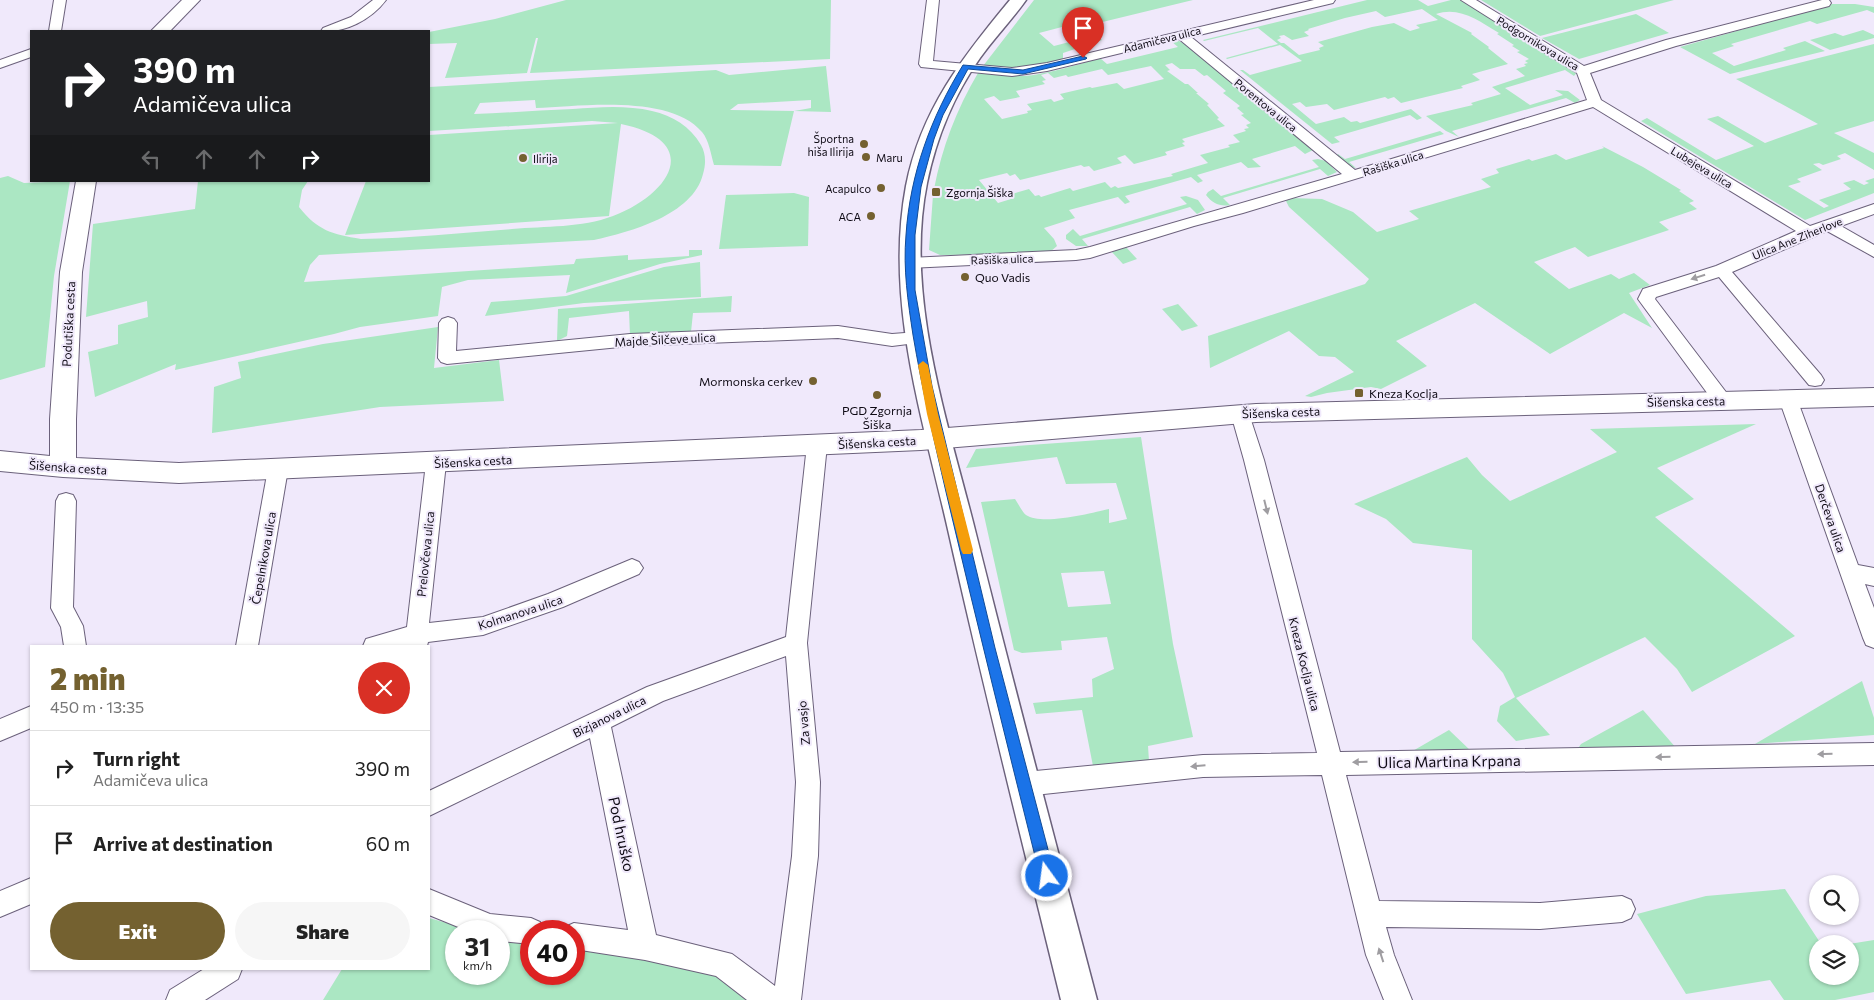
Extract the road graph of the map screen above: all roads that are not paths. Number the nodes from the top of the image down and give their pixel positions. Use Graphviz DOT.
graph roads {
  1 [pos="60,0"];
  2 [pos="192,0"];
  3 [pos="380,0"];
  4 [pos="933,0"];
  5 [pos="1018,0"];
  6 [pos="1329,0"];
  7 [pos="1467,0"];
  8 [pos="1825,3"];
  9 [pos="55,30"];
  10 [pos="161,30"];
  11 [pos="330,30"];
  12 [pos="1180,34"];
  13 [pos="30,53"];
  14 [pos="0,64"];
  15 [pos="966,67"];
  16 [pos="1583,71"];
  17 [pos="1595,102"];
  18 [pos="1352,175"];
  19 [pos="86,182"];
  20 [pos="1874,209"];
  21 [pos="1828,225"];
  22 [pos="1808,232"];
  23 [pos="1874,252"];
  24 [pos="909,263"];
  25 [pos="1722,270"];
  26 [pos="448,323"];
  27 [pos="918,338"];
  28 [pos="1815,380"];
  29 [pos="1874,397"];
  30 [pos="1788,399"];
  31 [pos="1723,400"];
  32 [pos="1240,414"];
  33 [pos="940,439"];
  34 [pos="817,446"];
  35 [pos="0,461"];
  36 [pos="436,463"];
  37 [pos="63,467"];
  38 [pos="278,469"];
  39 [pos="66,501"];
  40 [pos="632,568"];
  41 [pos="1850,572"];
  42 [pos="1874,577"];
  43 [pos="1874,638"];
  44 [pos="416,640"];
  45 [pos="796,643"];
  46 [pos="75,645"];
  47 [pos="247,645"];
  48 [pos="381,645"];
  49 [pos="30,717"];
  50 [pos="598,721"];
  51 [pos="0,730"];
  52 [pos="1874,754"];
  53 [pos="1330,762"];
  54 [pos="1024,784"];
  55 [pos="430,804"];
  56 [pos="30,891"];
  57 [pos="430,902"];
  58 [pos="0,904"];
  59 [pos="1622,909"];
  60 [pos="1369,914"];
  61 [pos="520,930"];
  62 [pos="585,938"];
  63 [pos="645,946"];
  64 [pos="226,970"];
  65 [pos="180,1000"];
  66 [pos="770,1000"];
  67 [pos="787,1000"];
  68 [pos="1079,1000"];
  69 [pos="1398,1000"];
  1 -- 9 [label="street"];
  2 -- 10 [label="main road"];
  3 -- 11 [label="street"];
  4 -- 15 [label="street, Adamičeva ulica"];
  5 -- 15 [label="street"];
  6 -- 12 [label="street, Adamičeva ulica"];
  7 -- 16 [label="street, Podgornikova ulica"];
  8 -- 16 [label="street"];
  12 -- 15 [label="street, Adamičeva ulica"];
  12 -- 18 [label="street, Porentova ulica"];
  13 -- 14 [label="street"];
  15 -- 24 [label="street"];
  16 -- 17 [label="street"];
  17 -- 18 [label="street, Rašiška ulica"];
  17 -- 22 [label="street, Lubejeva ulica"];
  18 -- 24 [label="street, Rašiška ulica"];
  19 -- 37 [label="main road, Podutiška cesta"];
  20 -- 21 [label="street, Ulica Ane Ziherlove"];
  21 -- 22 [label="street, Ulica Ane Ziherlove"];
  21 -- 23 [label="street"];
  22 -- 25 [label="street, Ulica Ane Ziherlove"];
  24 -- 27 [label="street"];
  25 -- 28 [label="street"];
  25 -- 31 [label="street, Ulica Ane Ziherlove, one-way"];
  26 -- 27 [label="street, Majde Šilčeve ulica"];
  27 -- 33 [label="street"];
  29 -- 30 [label="main road, Šišenska cesta"];
  30 -- 31 [label="main road, Šišenska cesta"];
  30 -- 41 [label="street, Derčeva ulica"];
  31 -- 32 [label="main road, Šišenska cesta"];
  32 -- 33 [label="main road, Šišenska cesta"];
  32 -- 53 [label="street, Kneza Koclja ulica, one-way"];
  33 -- 34 [label="main road, Šišenska cesta"];
  33 -- 54 [label="street"];
  34 -- 36 [label="main road, Šišenska cesta"];
  34 -- 45 [label="street, Za vasjo"];
  35 -- 37 [label="main road, Šišenska cesta"];
  36 -- 38 [label="main road, Šišenska cesta"];
  36 -- 44 [label="street, Prelovčeva ulica"];
  37 -- 38 [label="main road, Šišenska cesta"];
  38 -- 47 [label="street, Čepelnikova ulica"];
  39 -- 46 [label="street"];
  40 -- 44 [label="street, Kolmanova ulica"];
  41 -- 42 [label="street"];
  41 -- 43 [label="street, Derčeva ulica"];
  44 -- 48 [label="street, Kolmanova ulica"];
  45 -- 50 [label="street, Bizjanova ulica"];
  45 -- 67 [label="street, Za vasjo"];
  49 -- 51 [label="street"];
  50 -- 55 [label="street, Bizjanova ulica"];
  50 -- 63 [label="street, Pod hruško"];
  52 -- 53 [label="street, Ulica Martina Krpana, one-way"];
  53 -- 54 [label="street, Ulica Martina Krpana, one-way"];
  53 -- 60 [label="street, Kneza Koclja ulica"];
  54 -- 68 [label="street"];
  56 -- 58 [label="street"];
  57 -- 61 [label="street"];
  59 -- 60 [label="street"];
  69 -- 60 [label="street, Kneza Koclja ulica, one-way"];
  62 -- 63 [label="street"];
  63 -- 66 [label="street"];
  64 -- 65 [label="street"];
}
